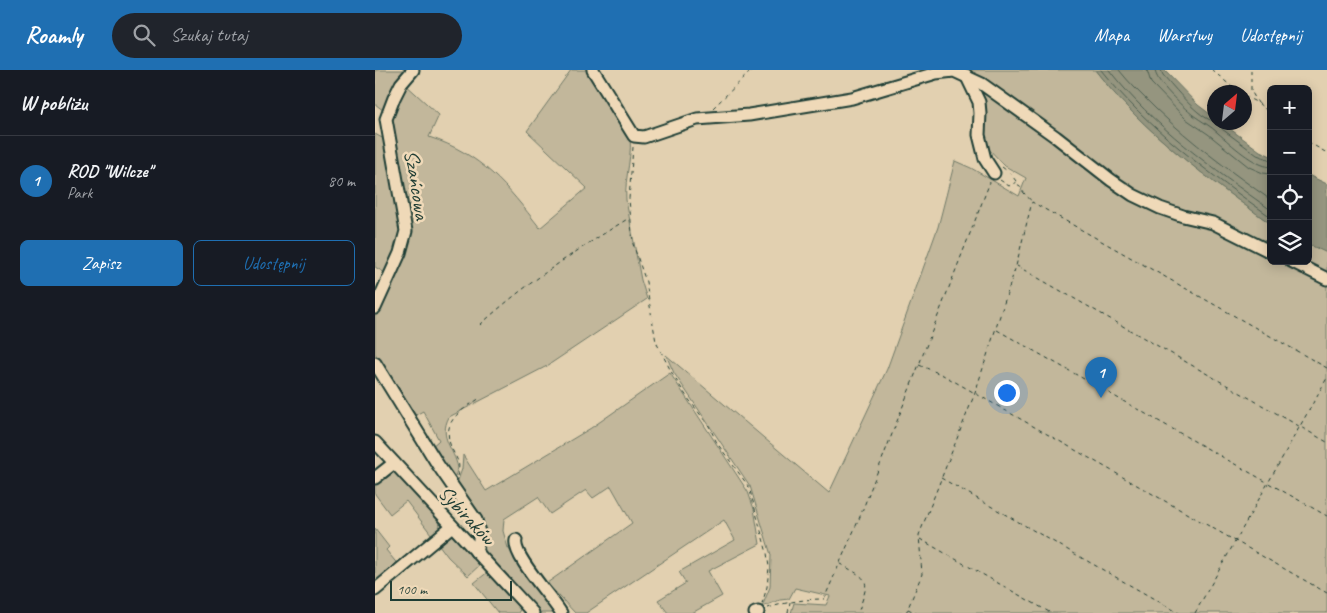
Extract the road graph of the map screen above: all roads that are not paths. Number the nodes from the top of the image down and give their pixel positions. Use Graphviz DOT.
graph roads {
  1 [pos="413,70"];
  2 [pos="593,70"];
  3 [pos="966,75"];
  4 [pos="993,170"];
  5 [pos="1267,250"];
  6 [pos="1299,265"];
  7 [pos="1327,279"];
  8 [pos="375,308"];
  9 [pos="375,363"];
  10 [pos="375,442"];
  11 [pos="394,463"];
  12 [pos="375,478"];
  13 [pos="452,526"];
  14 [pos="516,540"];
  15 [pos="476,552"];
  16 [pos="375,590"];
  17 [pos="528,611"];
  18 [pos="561,613"];
  1 -- 8 [label="street, Szańcowa"];
  2 -- 3 [label="street"];
  3 -- 4 [label="street"];
  3 -- 5 [label="street"];
  6 -- 7 [label="street"];
  9 -- 15 [label="street"];
  10 -- 11 [label="street, Sybiraków"];
  11 -- 12 [label="street"];
  11 -- 13 [label="street, Sybiraków"];
  13 -- 15 [label="street, Sybiraków"];
  13 -- 16 [label="street"];
  14 -- 18 [label="street"];
  15 -- 17 [label="street, Sybiraków"];
}
